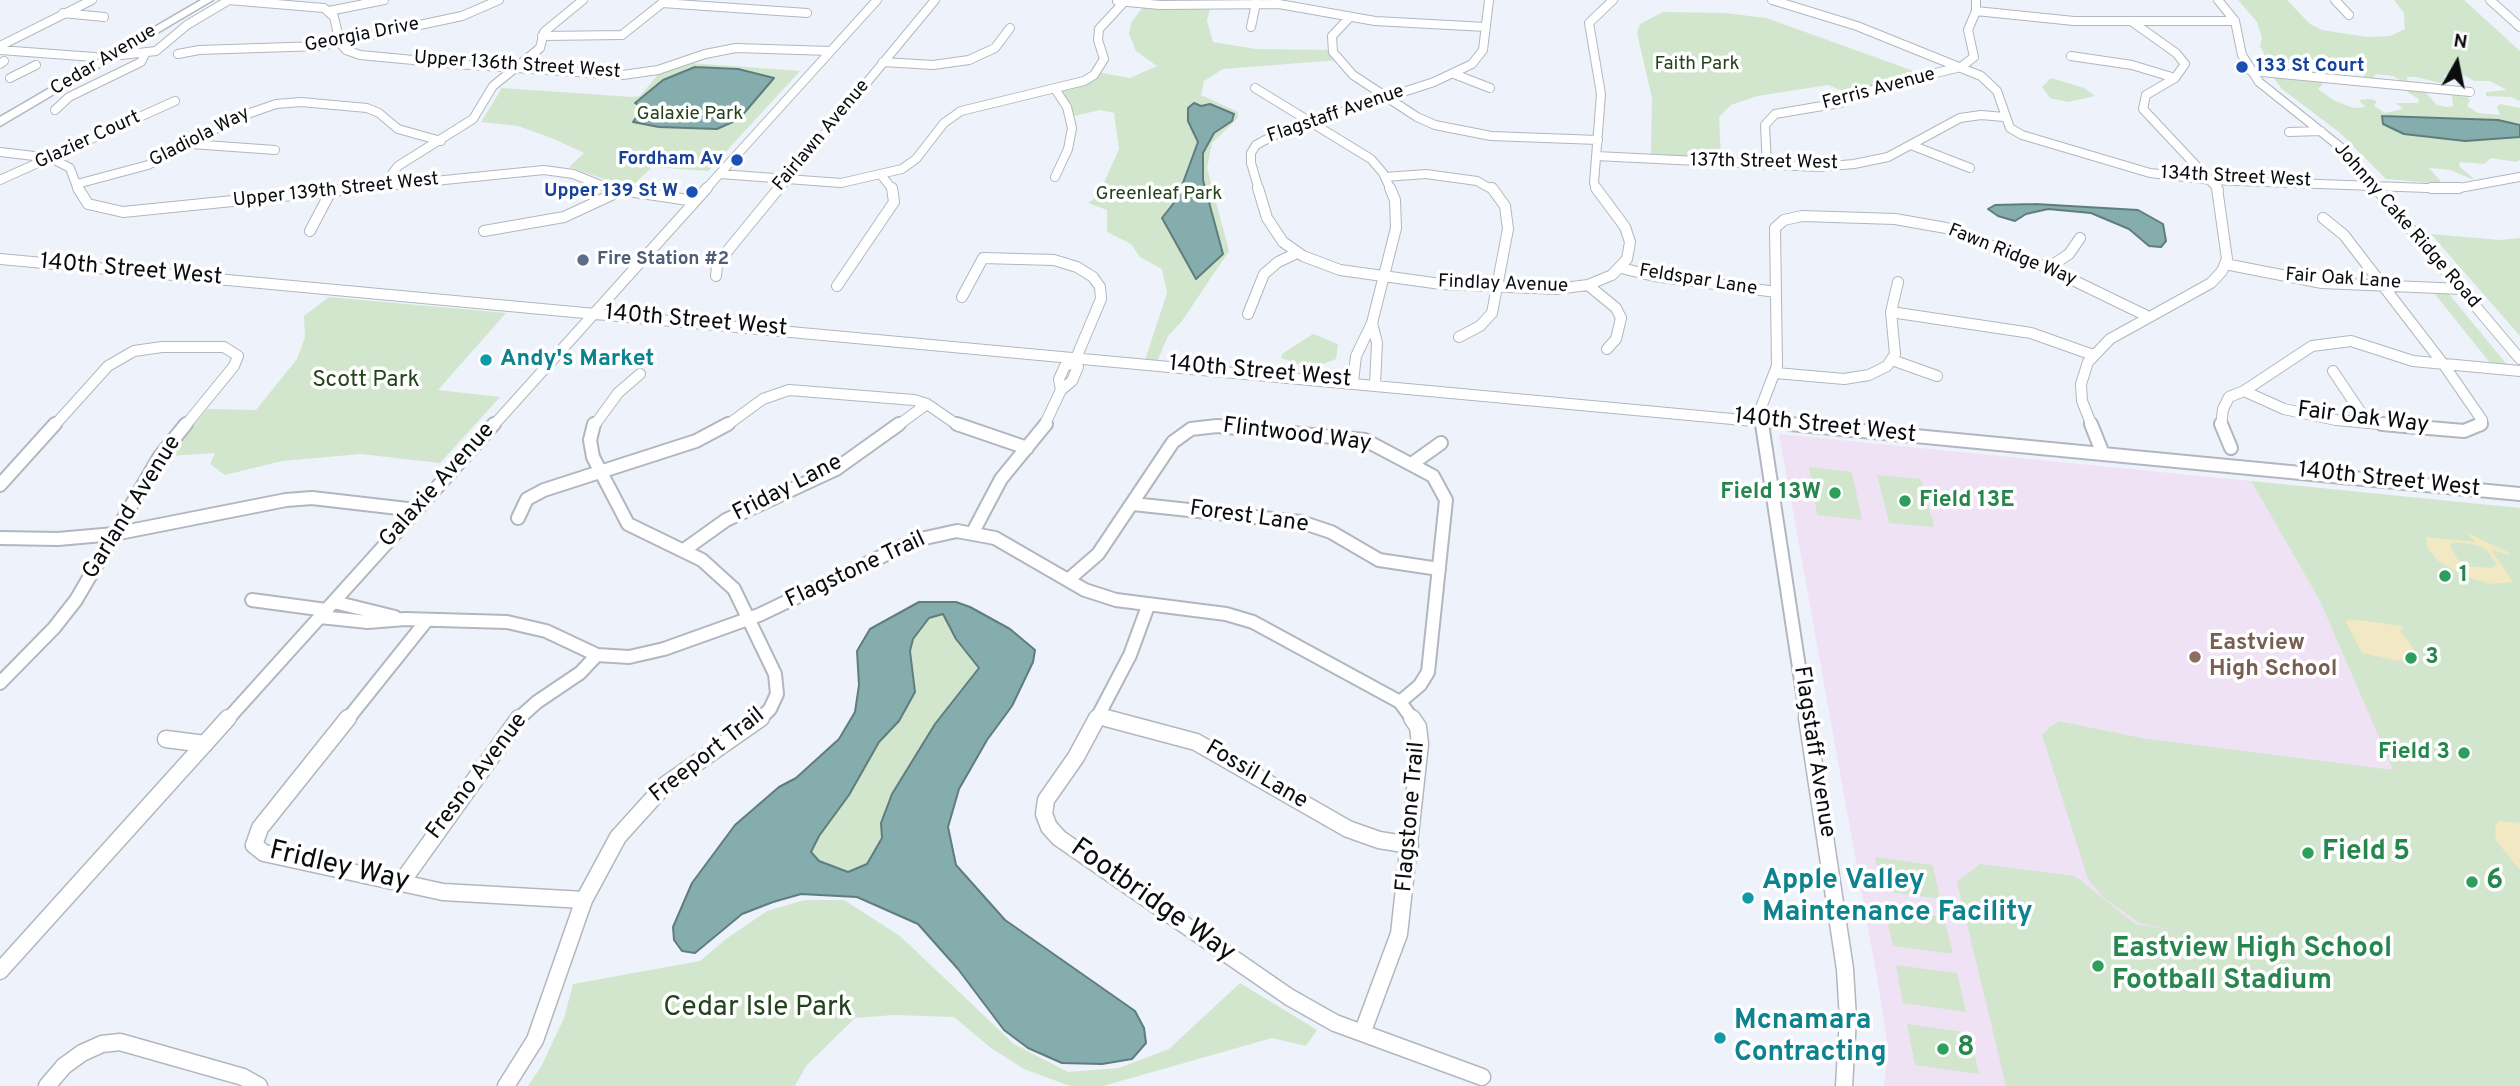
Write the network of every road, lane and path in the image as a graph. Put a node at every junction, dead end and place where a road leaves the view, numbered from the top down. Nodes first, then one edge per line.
1 (92, 0) edge
2 (193, 0) edge
3 (208, 0) edge
4 (228, 0) edge
5 (384, 0) edge
6 (499, 0) edge
7 (583, 0) edge
8 (877, 0) edge
9 (935, 0) edge
10 (1113, 0) edge
11 (1489, 0) edge
12 (1614, 0) edge
13 (1772, 0) edge
14 (1976, 0) edge
15 (2218, 0) edge
16 (2335, 0) edge
17 (2490, 0) edge
18 (276, 2) edge
19 (664, 2) edge
20 (1124, 2) edge
21 (1795, 2) edge
22 (1256, 4) junction
23 (329, 11) junction
24 (1976, 11) junction
25 (63, 13) junction
26 (807, 13) dead end
27 (2349, 15) dead end
28 (104, 16) dead end
29 (1350, 17) junction
30 (2131, 21) junction
31 (2235, 21) junction
32 (1251, 27) dead end
33 (1486, 27) junction
34 (2520, 27) edge
35 (1010, 28) dead end
36 (542, 36) junction
37 (340, 43) junction
38 (0, 48) edge
39 (830, 51) junction
40 (178, 54) dead end
41 (142, 55) junction
42 (112, 56) junction
43 (2071, 56) dead end
44 (94, 57) junction
45 (883, 62) junction
46 (36, 65) dead end
47 (1961, 67) junction
48 (515, 68) junction
49 (2251, 71) junction
50 (1454, 74) junction
51 (0, 77) edge
52 (2175, 78) junction
53 (15, 79) joint
54 (2358, 83) junction
55 (1490, 88) dead end
56 (1055, 89) junction
57 (1255, 89) dead end
58 (2470, 92) dead end
59 (2362, 93) dead end
60 (1386, 97) junction
61 (175, 101) dead end
62 (55, 110) dead end
63 (0, 113) edge
64 (2004, 117) junction
65 (1312, 121) junction
66 (0, 122) edge
67 (2321, 131) junction
68 (2289, 132) dead end
69 (1598, 140) junction
70 (441, 141) junction
71 (191, 144) junction
72 (1911, 145) junction
73 (275, 150) dead end
74 (0, 152) edge
75 (1596, 156) junction
76 (51, 158) junction
77 (1767, 165) junction
78 (1970, 168) dead end
79 (720, 174) junction
80 (882, 176) junction
81 (1055, 177) dead end
82 (1385, 177) junction
83 (2520, 177) edge
84 (786, 179) junction
85 (0, 180) edge
86 (2212, 180) junction
87 (77, 184) junction
88 (2375, 184) junction
89 (383, 186) junction
90 (331, 191) junction
91 (618, 192) junction
92 (695, 201) junction
93 (2323, 218) dead end
94 (310, 231) dead end
95 (484, 231) dead end
96 (2080, 238) dead end
97 (1297, 253) junction
98 (0, 259) edge
99 (2225, 264) junction
100 (1621, 268) junction
101 (2048, 268) junction
102 (716, 276) dead end
103 (1382, 278) junction
104 (1898, 282) dead end
105 (2382, 284) junction
106 (1588, 285) junction
107 (837, 286) dead end
108 (1498, 287) junction
109 (2462, 289) junction
110 (1776, 292) junction
111 (962, 297) dead end
112 (1891, 312) junction
113 (594, 313) junction
114 (1248, 314) dead end
115 (2149, 317) junction
116 (1372, 323) junction
117 (1459, 337) dead end
118 (1607, 349) dead end
119 (2093, 355) junction
120 (2520, 359) edge
121 (1075, 360) junction
122 (1892, 360) junction
123 (2444, 365) junction
124 (2333, 371) dead end
125 (2520, 371) edge
126 (1776, 373) junction
127 (640, 374) dead end
128 (1937, 376) dead end
129 (1353, 382) junction
130 (1375, 384) junction
131 (2244, 391) junction
132 (927, 404) junction
133 (1762, 420) junction
134 (2482, 420) joint
135 (2368, 423) junction
136 (1441, 443) dead end
137 (2231, 447) dead end
138 (1027, 448) junction
139 (2103, 454) junction
140 (1413, 463) junction
141 (600, 471) junction
142 (0, 485) edge
143 (2520, 494) edge
144 (1133, 504) junction
145 (416, 510) junction
146 (518, 518) dead end
147 (973, 532) junction
148 (114, 534) junction
149 (0, 538) edge
150 (684, 550) junction
151 (1439, 569) junction
152 (1068, 580) junction
153 (252, 600) dead end
154 (1147, 606) junction
155 (327, 609) junction
156 (750, 618) junction
157 (405, 620) junction
158 (427, 620) junction
159 (597, 654) junction
160 (0, 683) edge
161 (1400, 702) junction
162 (1098, 716) junction
163 (166, 739) dead end
164 (205, 744) junction
165 (1410, 845) junction
166 (401, 883) junction
167 (584, 900) junction
168 (0, 971) edge
169 (1363, 1031) junction
170 (1482, 1077) dead end
171 (47, 1086) edge
172 (259, 1086) edge
173 (506, 1086) edge
174 (1844, 1086) edge

1 - 25 street
2 - 44 highway, Cedar Avenue
3 - 42 highway, Cedar Avenue
4 - 18 street
4 - 41 street
5 - 23 street
6 - 37 street, Georgia Drive
7 - 36 street
8 - 39 street, Galaxie Avenue
9 - 45 street, Fairlawn Avenue
10 - 20 street
11 - 33 street, Flagstaff Avenue
12 - 69 street
13 - 21 street
14 - 24 street, Ferris Avenue
15 - 31 street, Johnny Cake Ridge Road
16 - 27 street
17 - 34 street
18 - 23 street
19 - 26 street
19 - 36 street
20 - 22 street
20 - 56 street
21 - 47 street
22 - 29 street
22 - 32 street
23 - 37 street
24 - 30 street
24 - 47 street, Ferris Avenue
25 - 28 street
25 - 38 street
29 - 33 street
29 - 60 street
30 - 31 street
30 - 52 street
31 - 49 street, Johnny Cake Ridge Road
33 - 50 street, Flagstaff Avenue
35 - 45 street
36 - 48 street
37 - 40 street, Georgia Drive
37 - 48 street, Upper 136th Street West
38 - 44 street
39 - 48 street, Upper 136th Street West
39 - 79 street, Galaxie Avenue
41 - 42 street
41 - 62 street
42 - 66 highway, Cedar Avenue
43 - 52 street
44 - 63 highway, Cedar Avenue
45 - 84 street, Fairlawn Avenue
46 - 53 street
47 - 64 street
47 - 77 street, Ferris Avenue
48 - 70 street
49 - 54 street
49 - 67 street, Johnny Cake Ridge Road
50 - 55 street
50 - 60 street, Flagstaff Avenue
51 - 53 street
52 - 86 street
54 - 58 street
54 - 59 street
56 - 80 street
56 - 81 street
57 - 65 street
60 - 65 street, Flagstaff Avenue
60 - 69 street
61 - 76 street, Glazier Court
64 - 72 street, 137th Street West
64 - 86 street, 134th Street West
65 - 82 street
65 - 97 street, Flagstaff Avenue
67 - 68 street
67 - 88 street, Johnny Cake Ridge Road
69 - 75 street
70 - 71 street, Gladiola Way
70 - 89 street
71 - 73 street
71 - 87 street, Gladiola Way
72 - 77 street, 137th Street West
72 - 78 street
74 - 76 street
75 - 77 street, 137th Street West
75 - 100 street
76 - 85 street, Glazier Court
76 - 87 street, Upper 139th Street West
79 - 84 street
79 - 92 street, Galaxie Avenue
80 - 84 street
80 - 107 street
82 - 103 street
82 - 108 street
83 - 88 street, 134th Street West
84 - 102 street, Fairlawn Avenue
86 - 88 street, 134th Street West
86 - 99 street
87 - 90 street, Upper 139th Street West
88 - 109 street, Johnny Cake Ridge Road
89 - 90 street, Upper 139th Street West
89 - 91 street, Upper 139th Street West
90 - 94 street
91 - 92 street, Upper 139th Street West
91 - 95 street
92 - 113 street, Galaxie Avenue
93 - 105 street
96 - 101 street
97 - 103 street, Flagstaff Avenue
97 - 114 street
98 - 113 street, 140th Street West
99 - 105 street, Fair Oak Lane
99 - 115 street
100 - 106 street, Findlay Avenue
100 - 110 street, Feldspar Lane
101 - 110 street, Fawn Ridge Way
101 - 115 street, Fawn Ridge Way
103 - 108 street, Findlay Avenue
103 - 116 street
104 - 112 street
105 - 109 street, Fair Oak Lane
105 - 123 street
106 - 108 street, Findlay Avenue
106 - 118 street
108 - 117 street
109 - 120 street, Johnny Cake Ridge Road
110 - 126 street, Fawn Ridge Way
111 - 121 street
112 - 119 street
112 - 122 street
113 - 121 street, 140th Street West
113 - 145 street, Galaxie Avenue
115 - 119 street
116 - 129 street
116 - 130 street
119 - 139 street
121 - 129 street, 140th Street West
121 - 138 street
122 - 126 street
122 - 128 street
123 - 125 street
123 - 131 street
123 - 134 street
124 - 135 street
126 - 133 street, Fawn Ridge Way
127 - 141 street
129 - 130 street, 140th Street West
130 - 133 street, 140th Street West
131 - 135 street, Fair Oak Way
131 - 137 street
132 - 138 street
132 - 141 street
132 - 150 street, Friday Lane
133 - 139 street, 140th Street West
133 - 174 street, Flagstaff Avenue
134 - 135 street, Fair Oak Way
136 - 140 street
138 - 147 street
139 - 143 street, 140th Street West
140 - 144 street, Flintwood Way
140 - 151 street, Flintwood Way
141 - 146 street
141 - 150 street, Freeport Trail
142 - 148 street, Garland Avenue
144 - 151 street, Forest Lane
144 - 152 street, Flintwood Way
145 - 148 street
145 - 155 street, Galaxie Avenue
147 - 152 street, Flagstone Trail
147 - 156 street, Flagstone Trail
148 - 149 street
148 - 160 street, Garland Avenue
150 - 156 street, Freeport Trail
151 - 161 street, Flintwood Way
152 - 154 street, Flagstone Trail
153 - 155 street
154 - 161 street, Flagstone Trail
154 - 162 street, Footbridge Way
155 - 157 street
155 - 157 street
155 - 164 street, Galaxie Avenue
156 - 159 street, Flagstone Trail
156 - 167 street, Freeport Trail
157 - 158 street, Flagstone Trail
158 - 159 street, Flagstone Trail
158 - 166 street, Fridley Way
159 - 166 street, Fresno Avenue
161 - 165 street, Flagstone Trail
162 - 165 street, Fossil Lane
162 - 169 street, Footbridge Way
163 - 164 street
164 - 168 street, Galaxie Avenue
165 - 169 street, Flagstone Trail
166 - 167 street, Fridley Way
167 - 173 street, Freeport Trail
169 - 170 street, Footbridge Way
171 - 172 street

